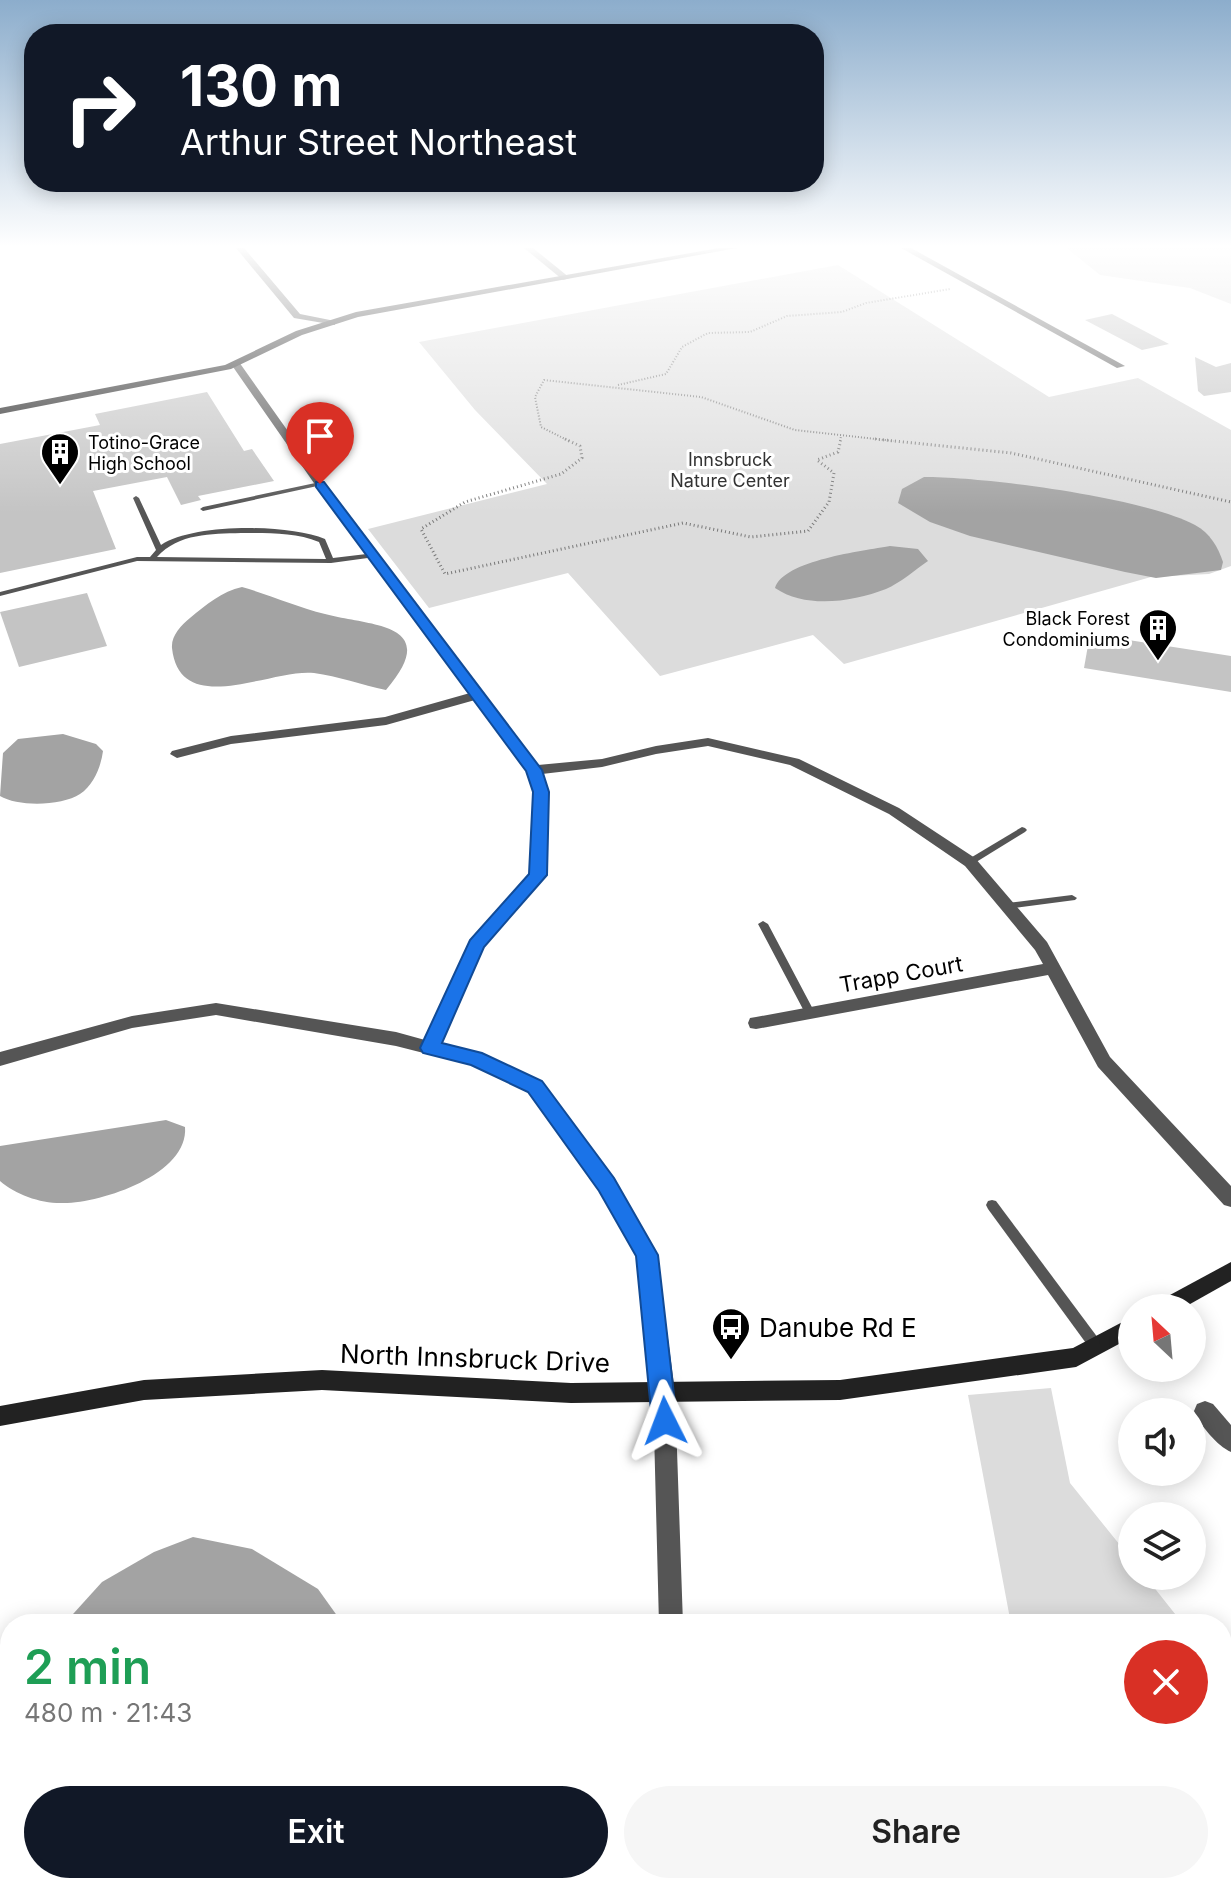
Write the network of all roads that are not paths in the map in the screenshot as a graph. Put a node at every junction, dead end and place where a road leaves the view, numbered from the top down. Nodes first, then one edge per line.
1 (292, 336) edge
2 (1067, 336) edge
3 (236, 364) junction
4 (1120, 366) dead end
5 (0, 411) edge
6 (320, 484) junction
7 (136, 498) dead end
8 (203, 509) dead end
9 (159, 549) junction
10 (375, 555) junction
11 (152, 559) junction
12 (331, 561) junction
13 (0, 594) edge
14 (479, 695) junction
15 (177, 754) dead end
16 (534, 770) junction
17 (1022, 830) dead end
18 (970, 862) junction
19 (1072, 898) dead end
20 (1007, 906) junction
21 (763, 924) dead end
22 (1053, 968) junction
23 (810, 1013) junction
24 (756, 1023) dead end
25 (430, 1048) junction
26 (0, 1059) edge
27 (1231, 1199) edge
28 (992, 1205) dead end
29 (1231, 1271) edge
30 (1189, 1294) edge
31 (1118, 1334) edge
32 (1096, 1346) junction
33 (664, 1392) junction
34 (1206, 1412) edge
35 (0, 1416) edge
36 (1231, 1441) edge
37 (671, 1614) edge

1 - 3 street
2 - 4 street
3 - 5 street
3 - 6 street
6 - 8 lane
6 - 10 street
7 - 9 lane
9 - 11 lane
9 - 12 lane
10 - 12 lane
10 - 14 street
11 - 12 lane
11 - 13 lane
14 - 15 street
14 - 16 street
16 - 18 street
16 - 25 street
17 - 18 lane
18 - 20 street
19 - 20 lane
20 - 22 street
21 - 23 lane
22 - 23 street, Trapp Court
22 - 27 street
23 - 24 street, Trapp Court
25 - 26 street
25 - 33 street
28 - 32 lane
29 - 30 street
31 - 32 street, North Innsbruck Drive
32 - 33 street, North Innsbruck Drive
33 - 35 street, North Innsbruck Drive
33 - 37 street
34 - 36 street

